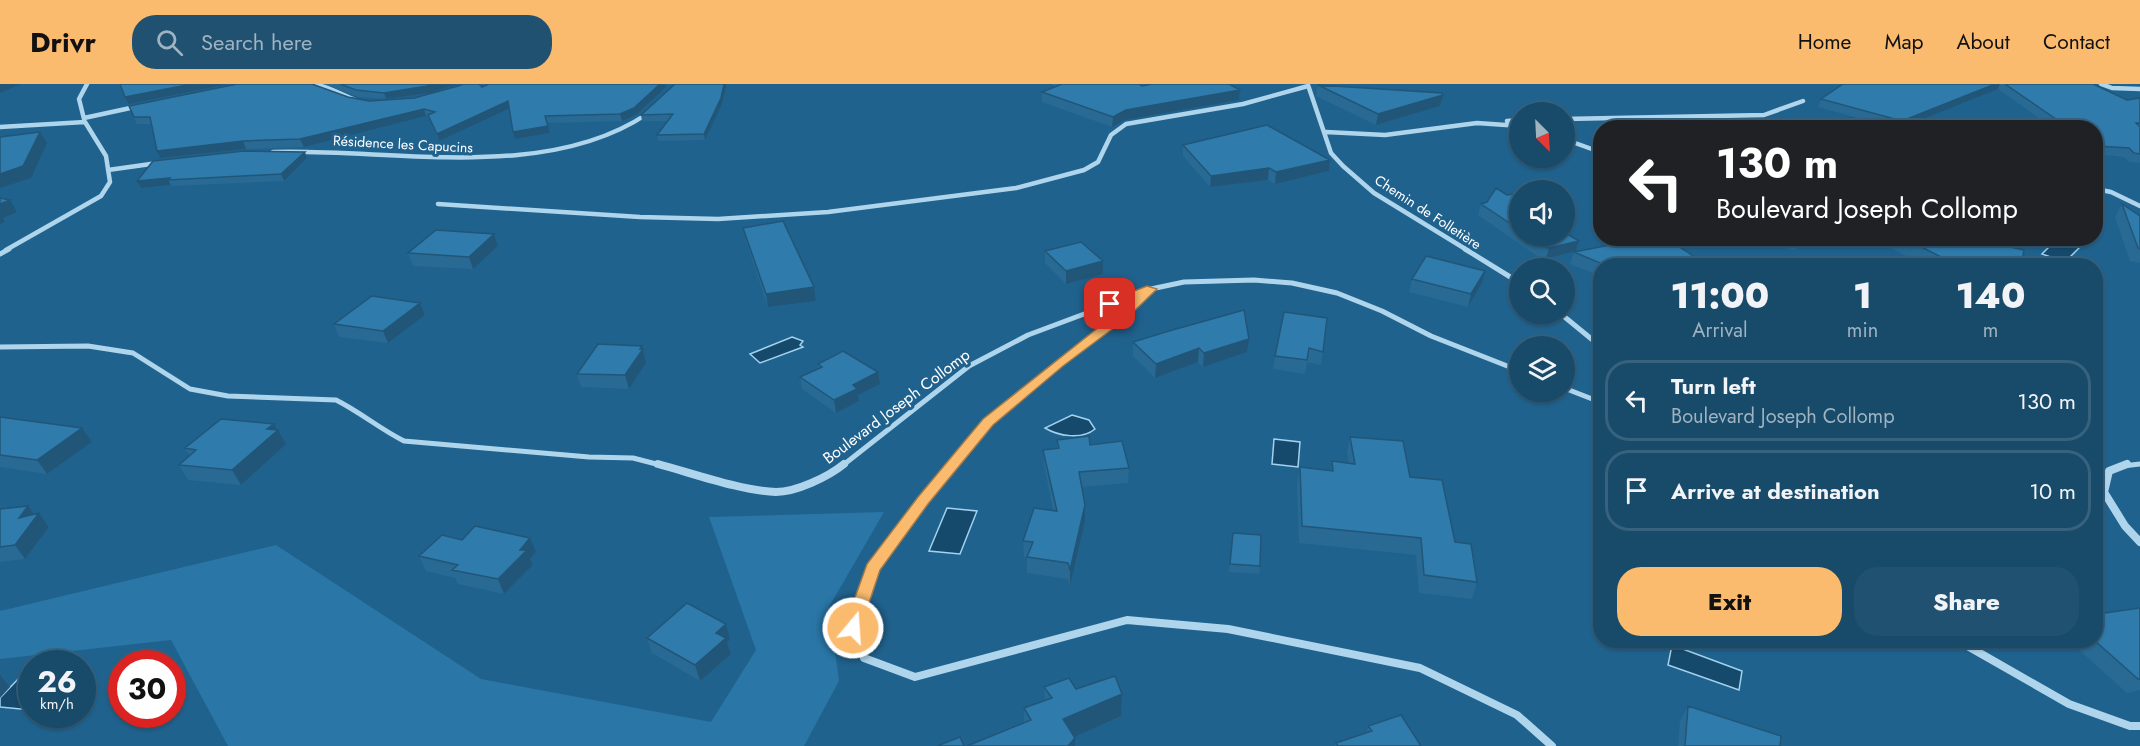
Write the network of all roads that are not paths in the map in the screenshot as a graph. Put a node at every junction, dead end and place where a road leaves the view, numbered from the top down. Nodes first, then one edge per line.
1 (87, 84) edge
2 (309, 84) edge
3 (2102, 84) edge
4 (1308, 85) edge
5 (2140, 89) edge
6 (1803, 101) dead end
7 (360, 102) edge
8 (138, 106) edge
9 (652, 111) edge
10 (1575, 119) edge
11 (84, 120) junction
12 (1500, 121) junction
13 (1509, 121) edge
14 (1509, 123) edge
15 (0, 126) edge
16 (1326, 132) junction
17 (1575, 143) edge
18 (1593, 149) edge
19 (270, 152) edge
20 (169, 161) edge
21 (108, 170) junction
22 (2103, 190) edge
23 (438, 204) dead end
24 (2140, 206) edge
25 (0, 254) edge
26 (1509, 276) edge
27 (1151, 289) junction
28 (1573, 324) edge
29 (1593, 340) edge
30 (0, 347) edge
31 (1509, 367) edge
32 (1575, 392) edge
33 (1593, 399) edge
34 (2140, 464) edge
35 (2140, 542) edge
36 (1971, 648) edge
37 (2140, 726) edge
38 (1552, 746) edge

1 - 11 street
2 - 7 street
3 - 5 street
4 - 16 street, Chemin de Folletière
4 - 23 street
6 - 10 street
8 - 11 street
9 - 19 street, Résidence les Capucins
11 - 15 street
11 - 21 street
12 - 13 street
12 - 14 street
12 - 16 street
16 - 26 street, Chemin de Folletière
17 - 18 street
20 - 21 street
21 - 25 street
22 - 24 street
27 - 30 street, Boulevard Joseph Collomp
27 - 31 street, Boulevard Joseph Collomp
27 - 38 street
28 - 29 street
32 - 33 street
34 - 35 street
36 - 37 street

